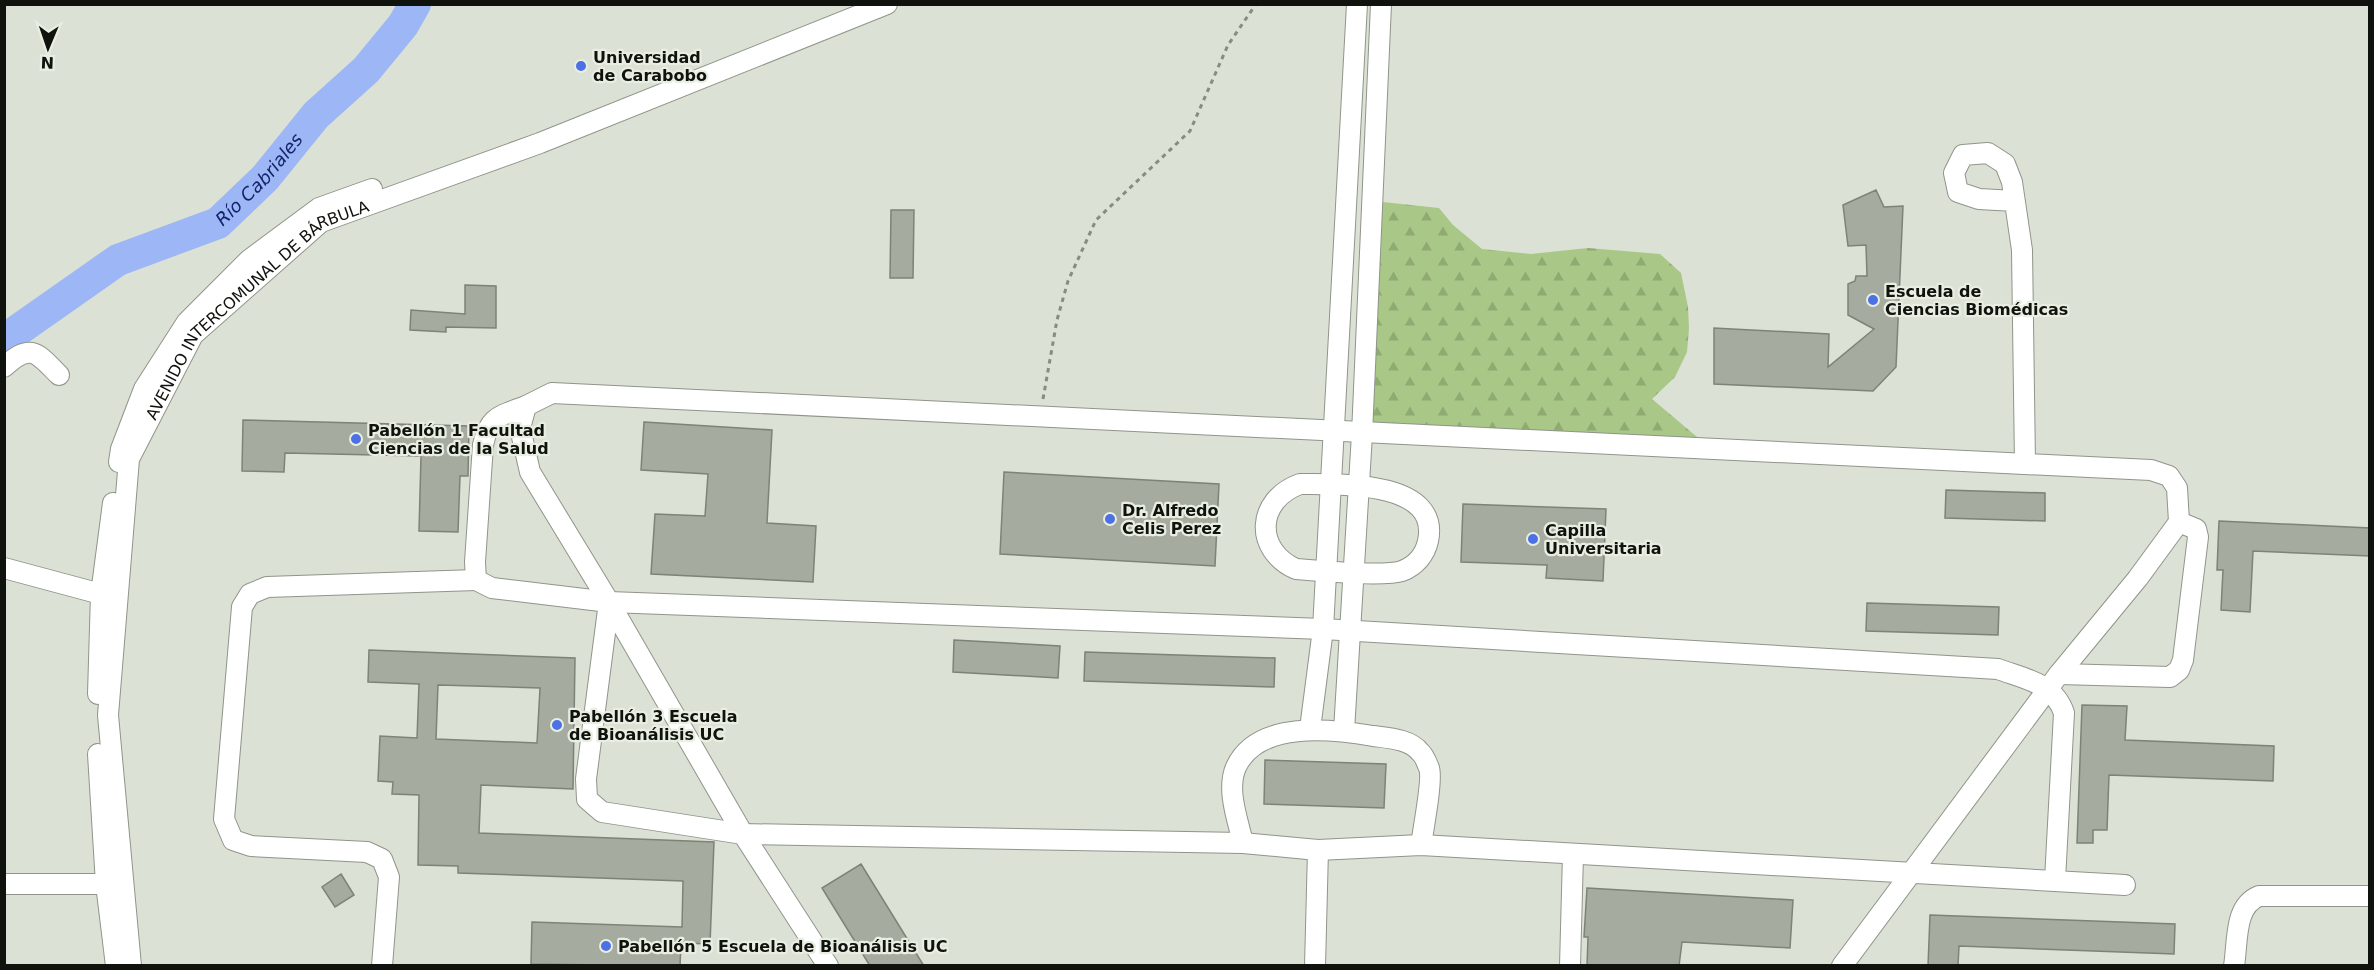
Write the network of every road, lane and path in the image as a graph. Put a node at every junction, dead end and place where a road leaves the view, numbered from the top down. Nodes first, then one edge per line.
1 (850, 4) edge
2 (886, 4) edge
3 (1256, 4) edge
4 (1357, 4) edge
5 (1381, 4) edge
6 (2015, 201) dead end
7 (4, 367) edge
8 (59, 375) dead end
9 (526, 406) junction
10 (1040, 417) junction
11 (1334, 432) junction
12 (1362, 434) junction
13 (2025, 464) junction
14 (1331, 484) junction
15 (1359, 486) junction
16 (2179, 522) junction
17 (4, 568) edge
18 (1326, 571) junction
19 (1354, 571) junction
20 (477, 580) junction
21 (110, 597) junction
22 (609, 602) junction
23 (1323, 629) junction
24 (1350, 632) junction
25 (2054, 681) junction
26 (1310, 729) junction
27 (1344, 731) junction
28 (743, 834) junction
29 (1243, 843) junction
30 (1421, 845) junction
31 (1318, 850) junction
32 (1573, 854) junction
33 (1911, 872) junction
34 (2055, 880) junction
35 (4, 884) edge
36 (106, 884) junction
37 (2125, 885) dead end
38 (2370, 896) edge
39 (116, 966) edge
40 (131, 966) edge
41 (382, 966) edge
42 (828, 966) edge
43 (1315, 966) edge
44 (1570, 966) edge
45 (1842, 966) edge
46 (2235, 966) edge

1 - 21 street, AVENIDO INTERCOMUNAL DE BÁRBULA
2 - 21 street, AVENIDO INTERCOMUNAL DE BÁRBULA
3 - 10 path
4 - 11 street
5 - 12 street
6 - 13 street
7 - 8 street
9 - 10 street
9 - 20 street
9 - 22 street
10 - 11 street
11 - 12 street
11 - 14 street
12 - 13 street
12 - 15 street
13 - 16 street
14 - 15 street
14 - 18 street
14 - 18 street
15 - 19 street
15 - 19 street
16 - 25 street
16 - 25 street
17 - 21 street
18 - 19 street
18 - 23 street
19 - 24 street
20 - 22 street
20 - 41 street
21 - 36 street, AVENIDO INTERCOMUNAL DE BÁRBULA
21 - 40 street, AVENIDO INTERCOMUNAL DE BÁRBULA
22 - 23 street
22 - 28 street
22 - 28 street
23 - 24 street
23 - 26 street
24 - 25 street
24 - 27 street
25 - 33 street
25 - 34 street
26 - 27 street
26 - 29 street
27 - 30 street
28 - 29 street
28 - 42 street
29 - 31 street
30 - 31 street
30 - 32 street
31 - 43 street
32 - 33 street
32 - 44 street
33 - 34 street
33 - 45 street
34 - 37 street
35 - 36 street
36 - 39 street, AVENIDO INTERCOMUNAL DE BÁRBULA
38 - 46 street

